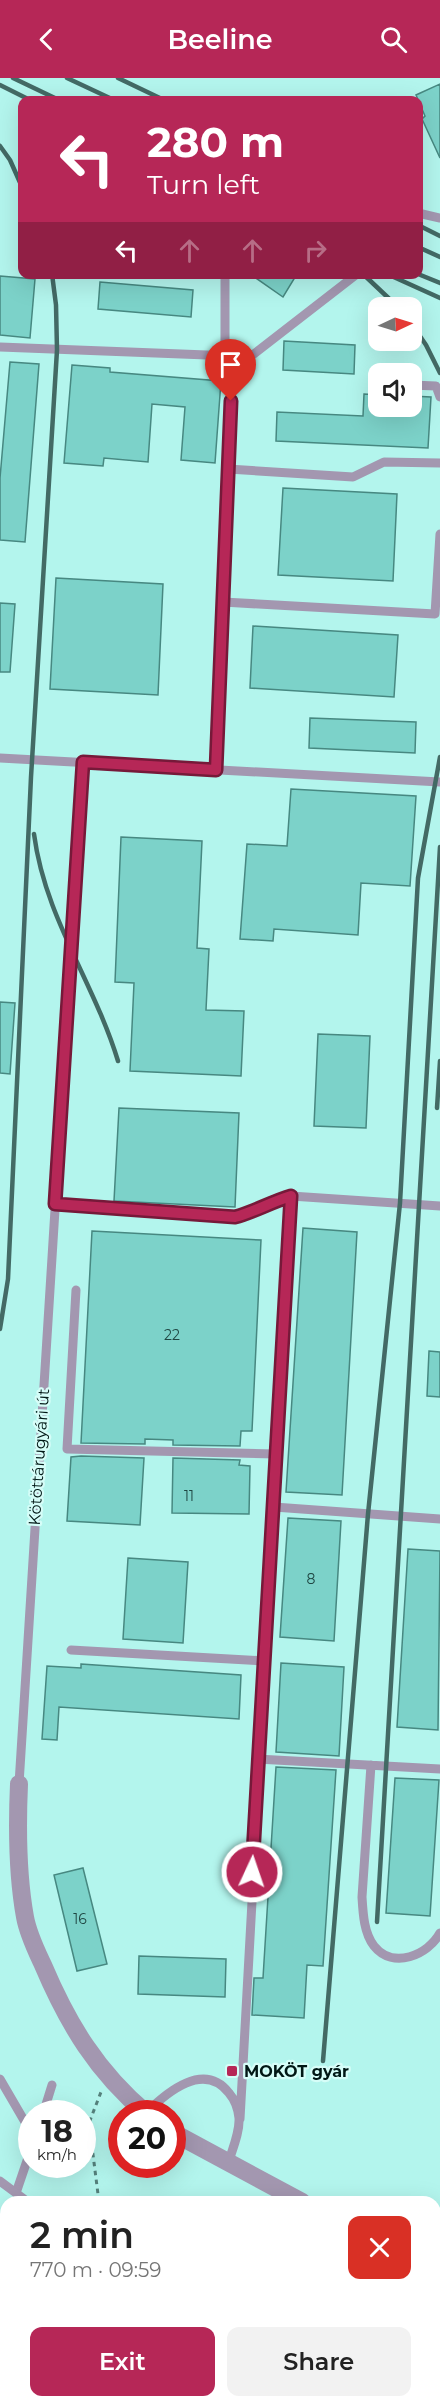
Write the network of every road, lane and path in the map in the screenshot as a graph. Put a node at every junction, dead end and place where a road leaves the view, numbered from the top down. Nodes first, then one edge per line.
1 (423, 214) edge
2 (440, 218) edge
3 (225, 279) edge
4 (351, 279) edge
5 (0, 347) edge
6 (229, 356) junction
7 (422, 385) edge
8 (440, 397) edge
9 (440, 463) edge
10 (228, 469) junction
11 (440, 534) edge
12 (223, 602) junction
13 (0, 759) edge
14 (83, 762) junction
15 (216, 770) junction
16 (440, 782) edge
17 (291, 1196) junction
18 (55, 1204) junction
19 (440, 1206) edge
20 (76, 1290) dead end
21 (276, 1454) junction
22 (273, 1507) junction
23 (440, 1519) edge
24 (71, 1650) dead end
25 (265, 1661) junction
26 (257, 1759) junction
27 (371, 1765) junction
28 (440, 1769) edge
29 (19, 1784) joint
30 (440, 1933) edge
31 (103, 2072) junction
32 (0, 2079) edge
33 (52, 2085) dead end
34 (47, 2100) edge
35 (131, 2100) edge
36 (158, 2100) edge
37 (18, 2110) edge
38 (240, 2120) junction
39 (186, 2140) edge
40 (228, 2164) junction
41 (21, 2178) edge
42 (0, 2181) edge
43 (16, 2193) junction
44 (20, 2196) edge
45 (98, 2196) edge
46 (290, 2196) edge

1 - 2 lane
3 - 6 lane
4 - 6 lane
5 - 6 lane
6 - 10 lane
7 - 8 lane
9 - 10 lane
10 - 12 lane
11 - 12 lane
12 - 15 lane
13 - 14 lane
14 - 15 lane
14 - 18 lane, Kötöttárugyári út
15 - 16 lane
17 - 18 lane
17 - 19 lane
17 - 21 lane
18 - 29 lane, Kötöttárugyári út
20 - 21 lane
21 - 22 lane
22 - 23 lane
22 - 25 lane
24 - 25 lane
25 - 26 lane
26 - 27 lane
26 - 38 lane
27 - 28 lane
27 - 30 lane
29 - 31 street, Kötöttárugyári út
31 - 35 street, Kötöttárugyári út
31 - 45 path
32 - 37 lane
33 - 34 lane
36 - 38 lane
38 - 40 lane
39 - 40 street
40 - 46 street
41 - 43 lane
42 - 43 lane
43 - 44 lane

